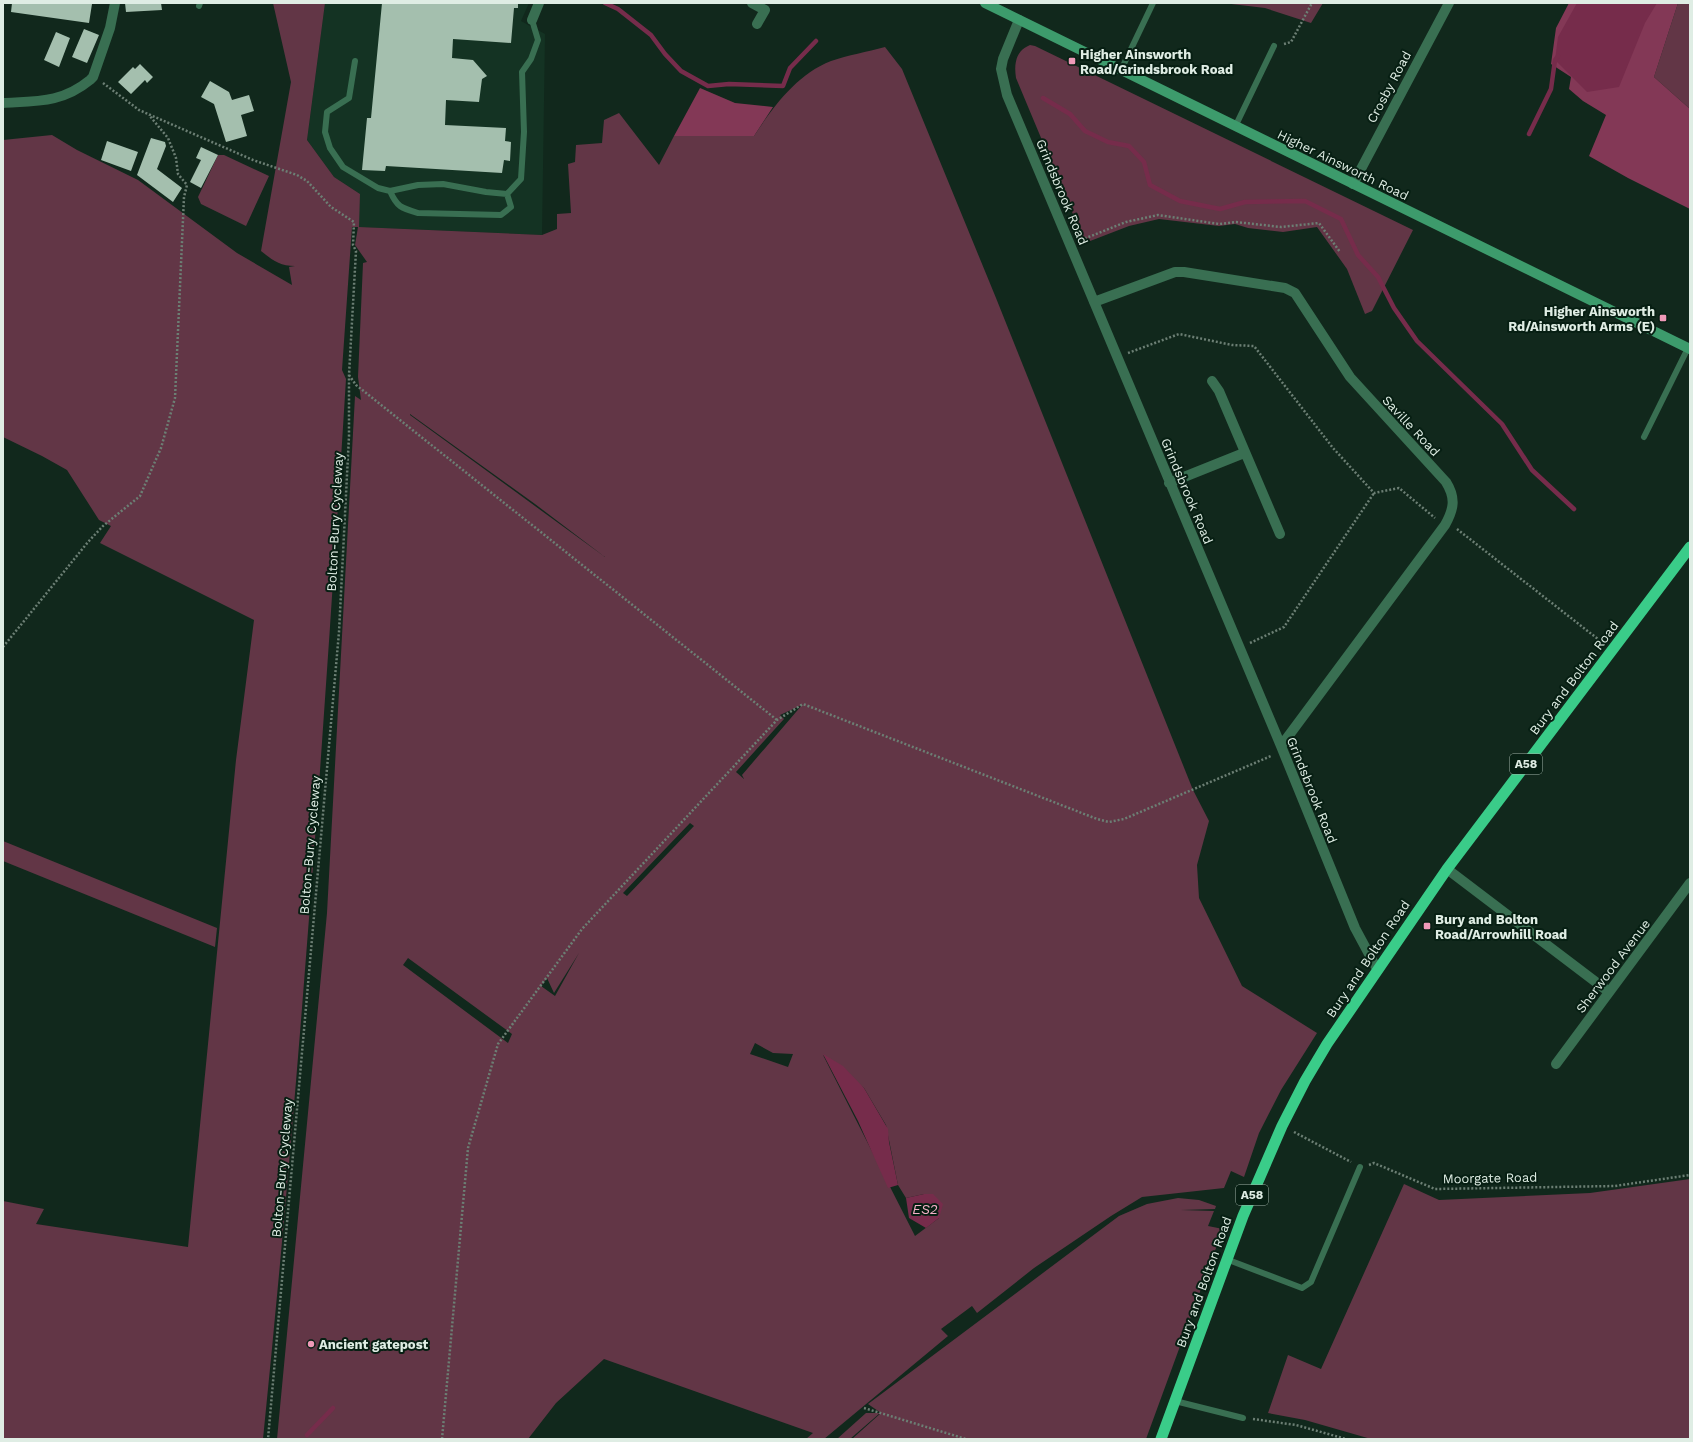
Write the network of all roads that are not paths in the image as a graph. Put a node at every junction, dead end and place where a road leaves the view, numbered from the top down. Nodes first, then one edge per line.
1 (115, 3) edge
2 (540, 3) edge
3 (752, 3) edge
4 (1153, 3) edge
5 (1449, 3) edge
6 (990, 4) edge
7 (532, 20) joint
8 (1019, 20) junction
9 (757, 24) dead end
10 (1274, 46) road end
11 (355, 61) dead end
12 (1120, 70) junction
13 (3, 103) edge
14 (1235, 126) junction
15 (1353, 184) junction
16 (390, 191) junction
17 (507, 194) junction
18 (1094, 302) junction
19 (1689, 349) edge
20 (1212, 381) dead end
21 (1644, 437) dead end
22 (1244, 453) junction
23 (1169, 483) junction
24 (1280, 534) dead end
25 (1690, 547) edge
26 (1282, 749) junction
27 (1447, 869) junction
28 (1690, 883) edge
29 (1378, 969) junction
30 (1609, 992) junction
31 (1556, 1064) dead end
32 (1360, 1167) road end
33 (1226, 1259) junction
34 (1175, 1401) junction
35 (1243, 1418) road end
36 (1161, 1439) edge

1 - 13 street
2 - 7 street
3 - 9 street
4 - 12 lane
5 - 15 street, Crosby Road
6 - 8 main road, Higher Ainsworth Road
7 - 17 lane
8 - 12 main road, Higher Ainsworth Road
8 - 18 street, Grindsbrook Road
10 - 14 lane
11 - 16 lane
12 - 14 main road, Higher Ainsworth Road
14 - 15 main road, Higher Ainsworth Road
15 - 19 main road, Higher Ainsworth Road
16 - 17 lane
16 - 17 lane
18 - 23 street, Grindsbrook Road
18 - 26 street, Saville Road
19 - 21 lane
20 - 22 street
22 - 23 street
22 - 24 street
23 - 26 street, Grindsbrook Road
25 - 27 highway, Bury and Bolton Road / A58
26 - 29 street, Grindsbrook Road
27 - 29 highway, Bury and Bolton Road / A58
27 - 30 street
28 - 30 street, Sherwood Avenue
29 - 33 highway, Bury and Bolton Road / A58
30 - 31 street, Sherwood Avenue
32 - 33 lane
33 - 34 highway, Bury and Bolton Road / A58
34 - 35 lane
34 - 36 highway, Bury and Bolton Road / A58

